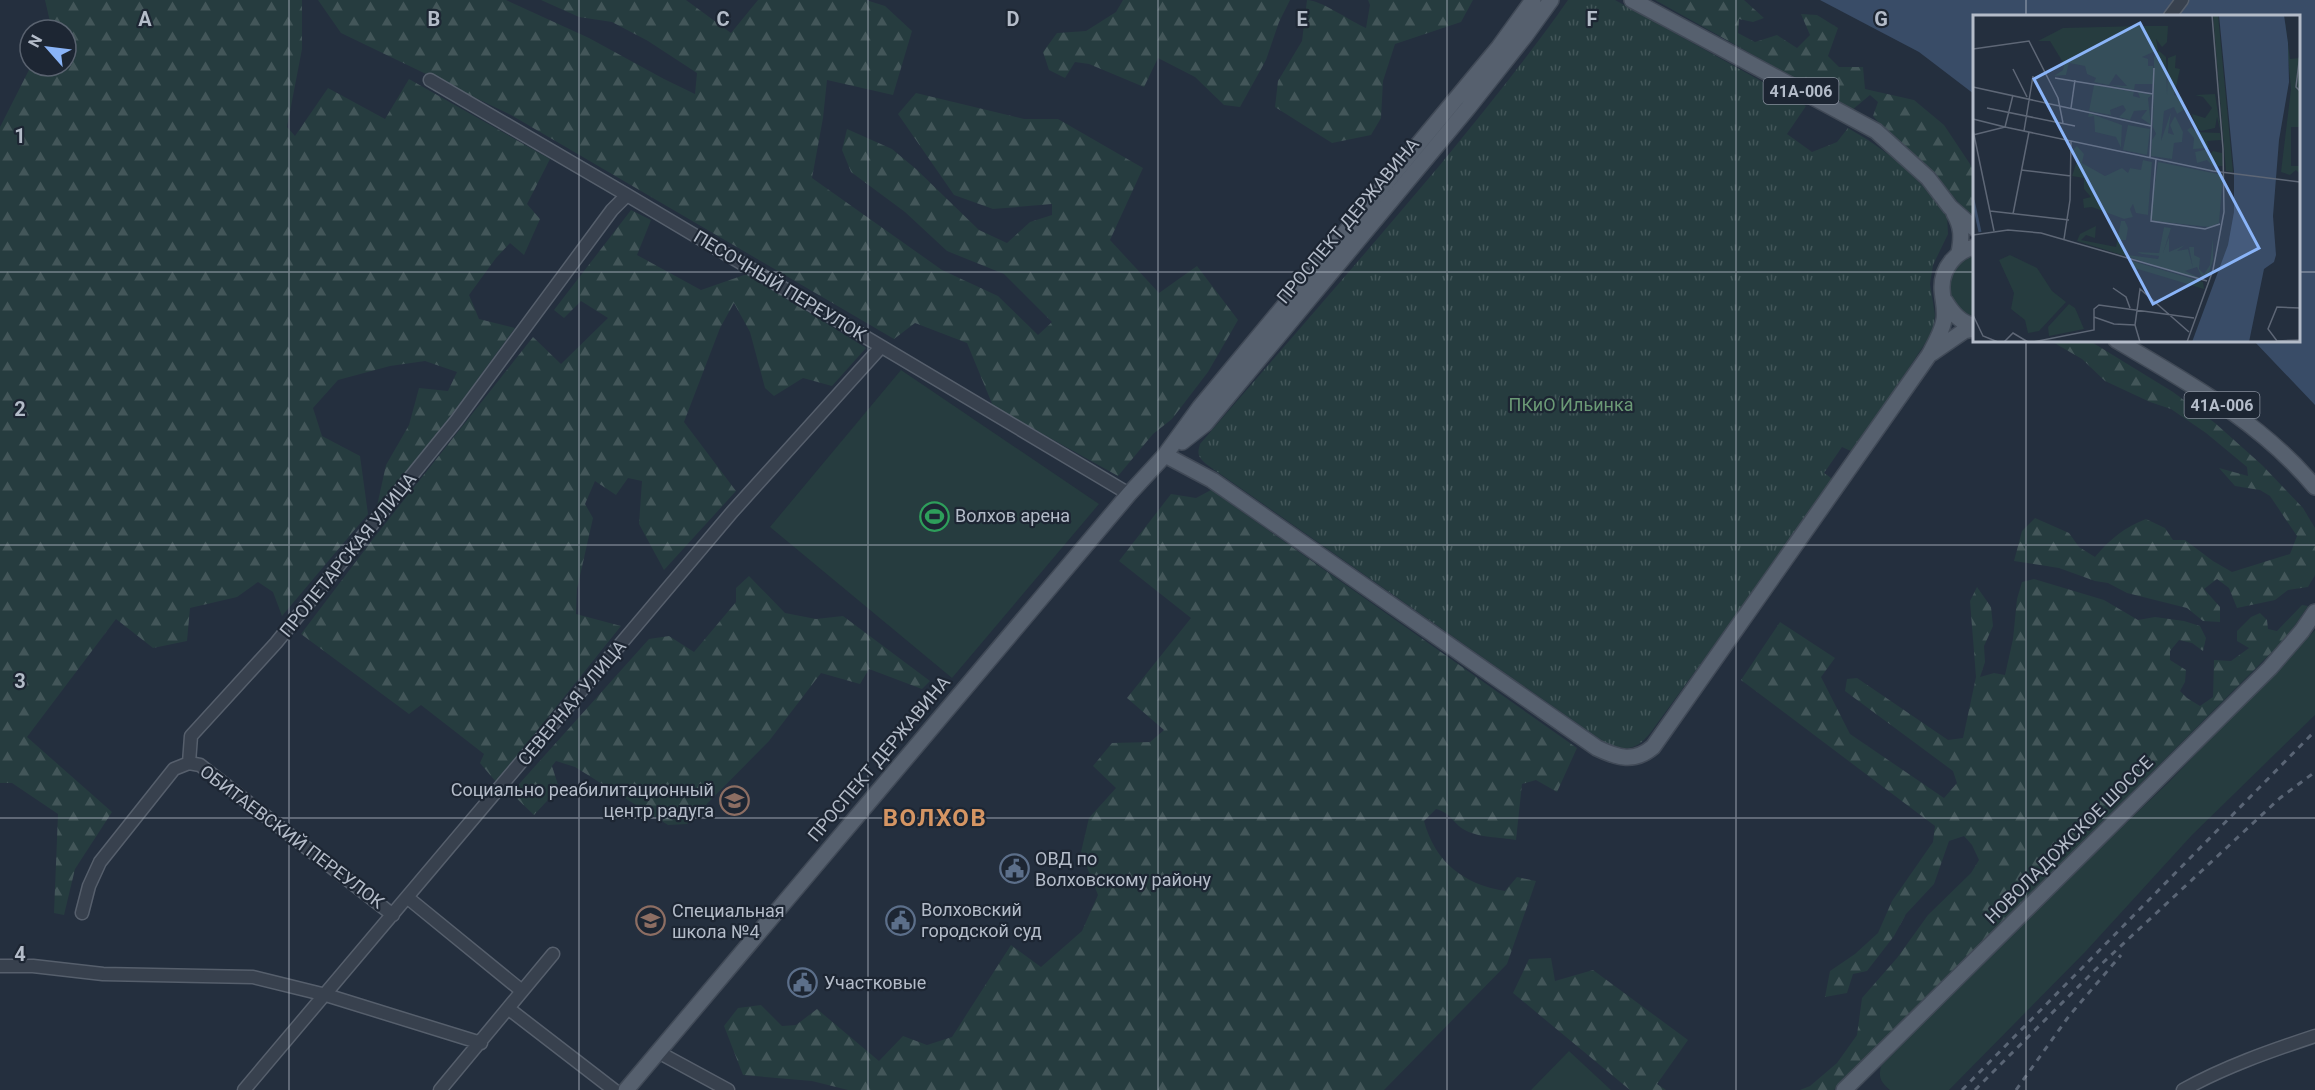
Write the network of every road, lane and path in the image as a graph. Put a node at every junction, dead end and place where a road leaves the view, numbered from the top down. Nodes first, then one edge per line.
1 (1533, 0) edge
2 (1632, 0) edge
3 (2182, 0) edge
4 (1550, 1) edge
5 (2171, 15) edge
6 (430, 80) dead end
7 (627, 195) junction
8 (1950, 207) junction
9 (1973, 227) edge
10 (1973, 247) edge
11 (1959, 253) junction
12 (1945, 302) junction
13 (1973, 328) edge
14 (1973, 328) edge
15 (2119, 342) edge
16 (881, 347) junction
17 (1929, 355) junction
18 (1166, 455) junction
19 (2315, 487) edge
20 (1130, 494) junction
21 (2315, 612) edge
22 (189, 763) junction
23 (408, 898) junction
24 (82, 913) dead end
25 (393, 915) junction
26 (553, 954) dead end
27 (0, 966) edge
28 (522, 991) junction
29 (326, 995) junction
30 (509, 1009) junction
31 (2315, 1036) edge
32 (481, 1043) junction
33 (657, 1052) junction
34 (244, 1090) edge
35 (440, 1090) edge
36 (614, 1090) edge
37 (626, 1090) edge
38 (728, 1090) edge
39 (1844, 1090) edge
40 (2183, 1090) edge

1 - 18 main road, ПРОСПЕКТ ДЕРЖАВИНА
2 - 8 main road, 41А-006
3 - 5 street
4 - 18 main road, ПРОСПЕКТ ДЕРЖАВИНА
6 - 7 street, ПЕСОЧНЫЙ ПЕРЕУЛОК
7 - 16 street, ПЕСОЧНЫЙ ПЕРЕУЛОК
7 - 22 street, ПРОЛЕТАРСКАЯ УЛИЦА
8 - 9 main road, 41А-006
8 - 11 main road
10 - 11 main road
11 - 12 main road
12 - 13 main road
12 - 17 main road
14 - 17 main road
15 - 19 main road, 41А-006
16 - 20 street, ПЕСОЧНЫЙ ПЕРЕУЛОК
16 - 23 street, СЕВЕРНАЯ УЛИЦА
17 - 18 main road
18 - 20 main road, ПРОСПЕКТ ДЕРЖАВИНА
20 - 33 main road, ПРОСПЕКТ ДЕРЖАВИНА
21 - 39 main road, НОВОЛАДОЖСКОЕ ШОССЕ
22 - 24 street
22 - 25 street, ОБИТАЕВСКИЙ ПЕРЕУЛОК
23 - 25 street, СЕВЕРНАЯ УЛИЦА
23 - 28 street
25 - 29 street, СЕВЕРНАЯ УЛИЦА
26 - 28 street
27 - 29 street
28 - 30 street
29 - 32 street
29 - 34 street, СЕВЕРНАЯ УЛИЦА
30 - 32 street
30 - 36 street
31 - 40 street
32 - 35 street
33 - 37 main road, ПРОСПЕКТ ДЕРЖАВИНА
33 - 38 street

